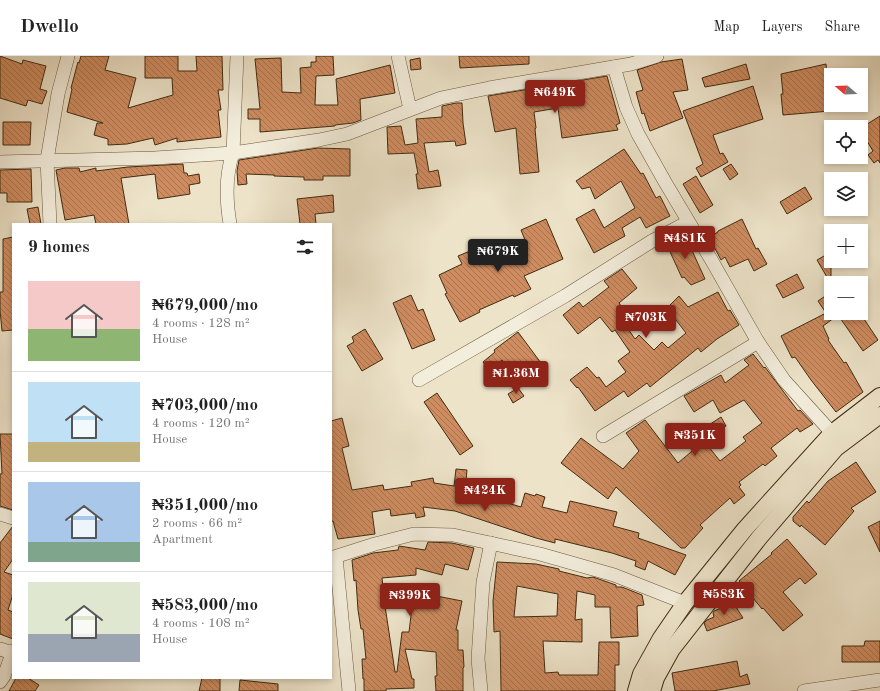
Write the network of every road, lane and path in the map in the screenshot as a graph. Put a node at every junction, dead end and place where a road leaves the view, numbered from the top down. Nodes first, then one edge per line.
1 (68, 56) edge
2 (237, 56) edge
3 (398, 56) edge
4 (656, 56) edge
5 (614, 67) junction
6 (410, 109) junction
7 (233, 153) junction
8 (47, 160) junction
9 (0, 162) edge
10 (688, 222) junction
11 (50, 223) edge
12 (230, 223) edge
13 (758, 342) junction
14 (419, 380) dead end
15 (880, 396) edge
16 (880, 415) edge
17 (832, 433) junction
18 (603, 436) dead end
19 (0, 514) edge
20 (12, 518) edge
21 (491, 543) junction
22 (334, 558) edge
23 (685, 603) junction
24 (8, 651) edge
25 (880, 680) edge
26 (0, 682) edge
27 (349, 691) edge
28 (481, 691) edge
29 (636, 691) edge
30 (652, 691) edge
31 (804, 691) edge

1 - 8 street
2 - 7 street
3 - 6 street
4 - 5 street
5 - 6 street
5 - 10 street
6 - 7 street
7 - 8 street
7 - 12 street
8 - 9 street
8 - 11 street
10 - 13 street
10 - 14 street
13 - 17 street
13 - 18 street
15 - 17 main road
16 - 30 main road
17 - 23 main road
19 - 20 street
21 - 22 street
21 - 23 street
21 - 28 street
22 - 27 street
23 - 29 main road
24 - 26 street
25 - 31 street

